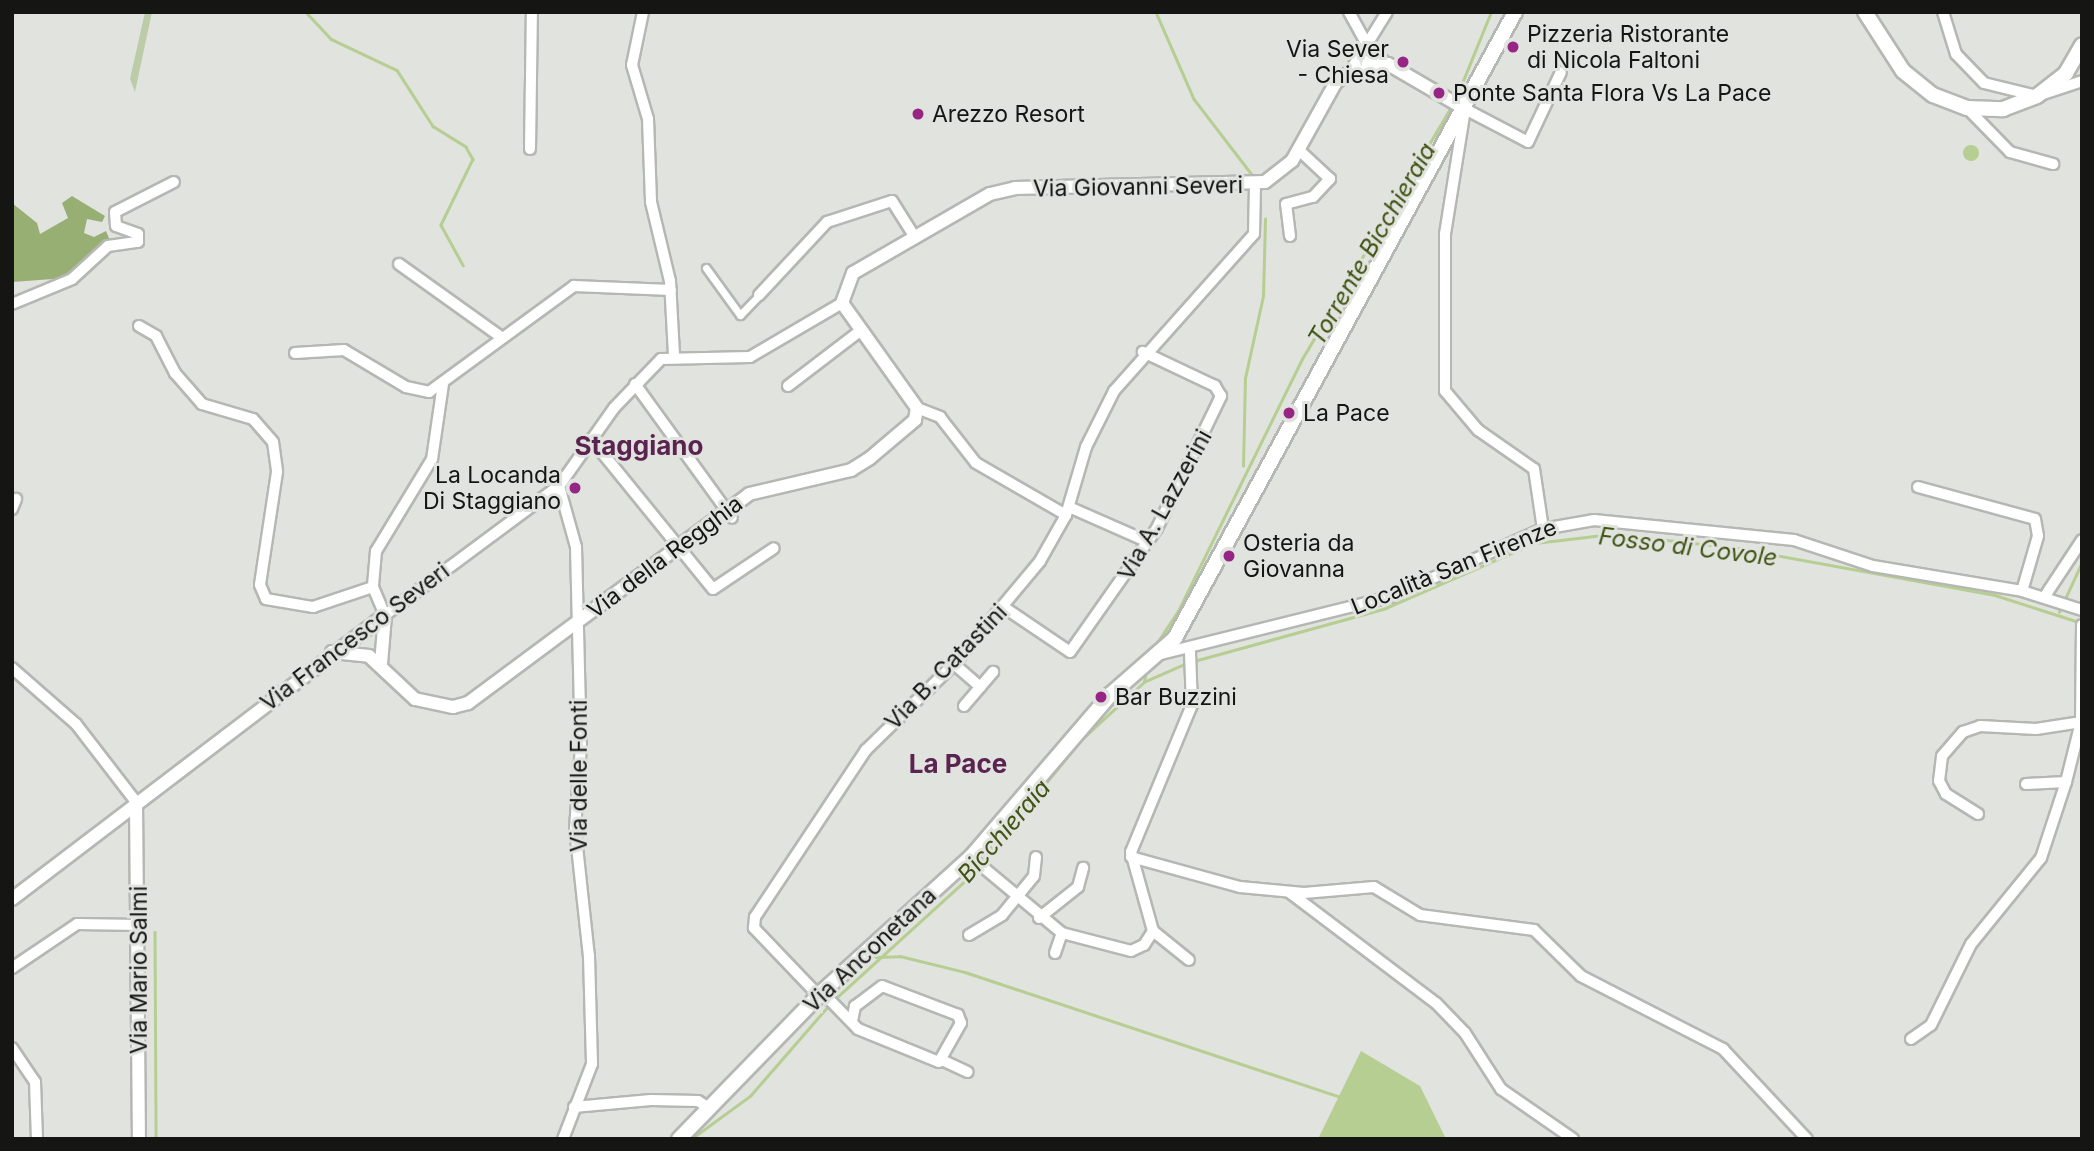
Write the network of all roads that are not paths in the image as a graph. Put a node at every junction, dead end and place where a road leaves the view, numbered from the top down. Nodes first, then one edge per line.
1 (532, 12) edge
2 (643, 12) edge
3 (1349, 12) edge
4 (1387, 12) edge
5 (1515, 12) edge
6 (1865, 12) edge
7 (1943, 12) edge
8 (1367, 45) junction
9 (2082, 45) edge
10 (1388, 64) junction
11 (1354, 65) junction
12 (1561, 72) dead end
13 (2082, 81) edge
14 (2037, 96) junction
15 (1458, 104) junction
16 (1967, 108) junction
17 (530, 149) dead end
18 (1299, 150) junction
19 (2053, 164) dead end
20 (174, 182) dead end
21 (1255, 185) junction
22 (914, 236) junction
23 (1290, 236) dead end
24 (399, 264) dead end
25 (706, 268) dead end
26 (671, 290) junction
27 (759, 295) joint
28 (842, 303) junction
29 (12, 304) edge
30 (139, 326) dead end
31 (860, 331) junction
32 (501, 337) junction
33 (1143, 352) junction
34 (295, 354) dead end
35 (674, 355) junction
36 (443, 384) junction
37 (635, 384) junction
38 (788, 386) dead end
39 (918, 408) junction
40 (590, 439) junction
41 (559, 486) junction
42 (1918, 487) dead end
43 (1068, 511) junction
44 (729, 513) junction
45 (1542, 529) junction
46 (2082, 540) edge
47 (1146, 541) junction
48 (676, 547) junction
49 (774, 548) dead end
50 (373, 587) junction
51 (2022, 591) junction
52 (2045, 596) junction
53 (1005, 608) junction
54 (2082, 610) edge
55 (385, 615) junction
56 (575, 624) junction
57 (2081, 628) edge
58 (360, 632) junction
59 (332, 652) junction
60 (374, 652) junction
61 (1191, 654) junction
62 (1157, 656) junction
63 (954, 664) junction
64 (12, 668) edge
65 (993, 672) dead end
66 (980, 687) junction
67 (964, 706) dead end
68 (2081, 722) edge
69 (2066, 782) junction
70 (2026, 783) dead end
71 (136, 802) junction
72 (1978, 814) dead end
73 (972, 856) junction
74 (1036, 857) dead end
75 (1131, 858) junction
76 (984, 868) joint
77 (1083, 868) dead end
78 (1289, 892) junction
79 (1017, 897) junction
80 (12, 899) edge
81 (1039, 918) junction
82 (139, 925) junction
83 (1153, 931) junction
84 (1062, 933) junction
85 (969, 934) dead end
86 (1055, 953) dead end
87 (1189, 960) dead end
88 (12, 968) edge
89 (822, 995) junction
90 (852, 1022) junction
91 (1911, 1039) dead end
92 (12, 1048) edge
93 (944, 1061) junction
94 (968, 1072) dead end
95 (574, 1107) junction
96 (709, 1108) junction
97 (37, 1139) edge
98 (139, 1139) edge
99 (564, 1139) edge
100 (679, 1139) edge
101 (1573, 1139) edge
102 (1807, 1139) edge

1 - 17 street
2 - 26 street
3 - 8 street
4 - 8 street
5 - 15 main road, Via Anconetana
6 - 16 main road
7 - 14 street
8 - 10 street
8 - 11 street
9 - 14 main road
10 - 11 street
10 - 15 street
11 - 18 street, Via Giovanni Severi
12 - 15 street
13 - 14 street
14 - 16 main road
15 - 45 street
15 - 62 main road, Via Anconetana
16 - 19 street
18 - 21 street, Via Giovanni Severi
18 - 23 street
20 - 29 street
21 - 22 street, Via Giovanni Severi
21 - 33 street, Via B. Catastini
22 - 27 street
22 - 28 street, Via Giovanni Severi
24 - 32 street
25 - 27 street
26 - 32 street
26 - 35 street
28 - 31 street
28 - 35 street
30 - 50 street
31 - 38 street
31 - 39 street
32 - 36 street
33 - 43 street, Via B. Catastini
33 - 47 street, Via A. Lazzerini
34 - 36 street
35 - 37 street, Via Francesco Severi
36 - 50 street
37 - 40 street, Via Francesco Severi
37 - 44 street
39 - 43 street
39 - 44 street, Via della Regghia
40 - 41 street, Via Francesco Severi
40 - 48 street
41 - 55 street, Via Francesco Severi
41 - 56 street, Via delle Fonti
42 - 51 street
43 - 47 street
43 - 53 street, Via B. Catastini
44 - 48 street, Via della Regghia
45 - 51 street, Località San Firenze
45 - 61 street, Località San Firenze
46 - 52 street
47 - 53 street, Via A. Lazzerini
48 - 49 street
48 - 56 street, Via della Regghia
50 - 55 street
51 - 52 street, Località San Firenze
52 - 54 street, Località San Firenze
53 - 63 street, Via B. Catastini
55 - 58 street, Via Francesco Severi
55 - 60 street
56 - 60 street, Via della Regghia
56 - 95 street, Via delle Fonti
57 - 68 street
58 - 59 street, Via Francesco Severi
58 - 60 street, Via della Regghia
59 - 60 street, Via della Regghia
59 - 71 street, Via Francesco Severi
61 - 62 street, Località San Firenze
61 - 75 street
62 - 73 main road, Via Anconetana
63 - 66 street
63 - 89 street, Via B. Catastini
64 - 71 street
65 - 66 street
66 - 67 street
68 - 69 street
68 - 72 street
69 - 70 street
69 - 91 street
71 - 80 street, Via Francesco Severi
71 - 82 street, Via Mario Salmi
73 - 76 street
73 - 89 main road, Via Anconetana
74 - 79 street
75 - 78 street
75 - 83 street
76 - 79 street
77 - 81 street
78 - 101 street
78 - 102 street
79 - 81 street
79 - 85 street
81 - 84 street
82 - 88 street
82 - 98 street, Via Mario Salmi
83 - 84 street
83 - 87 street
84 - 86 street
89 - 90 street, Via B. Catastini
89 - 96 main road, Via Anconetana
90 - 93 street
90 - 93 street
92 - 97 street
93 - 94 street
95 - 96 street
95 - 99 street, Via delle Fonti
96 - 100 main road, Via Anconetana

